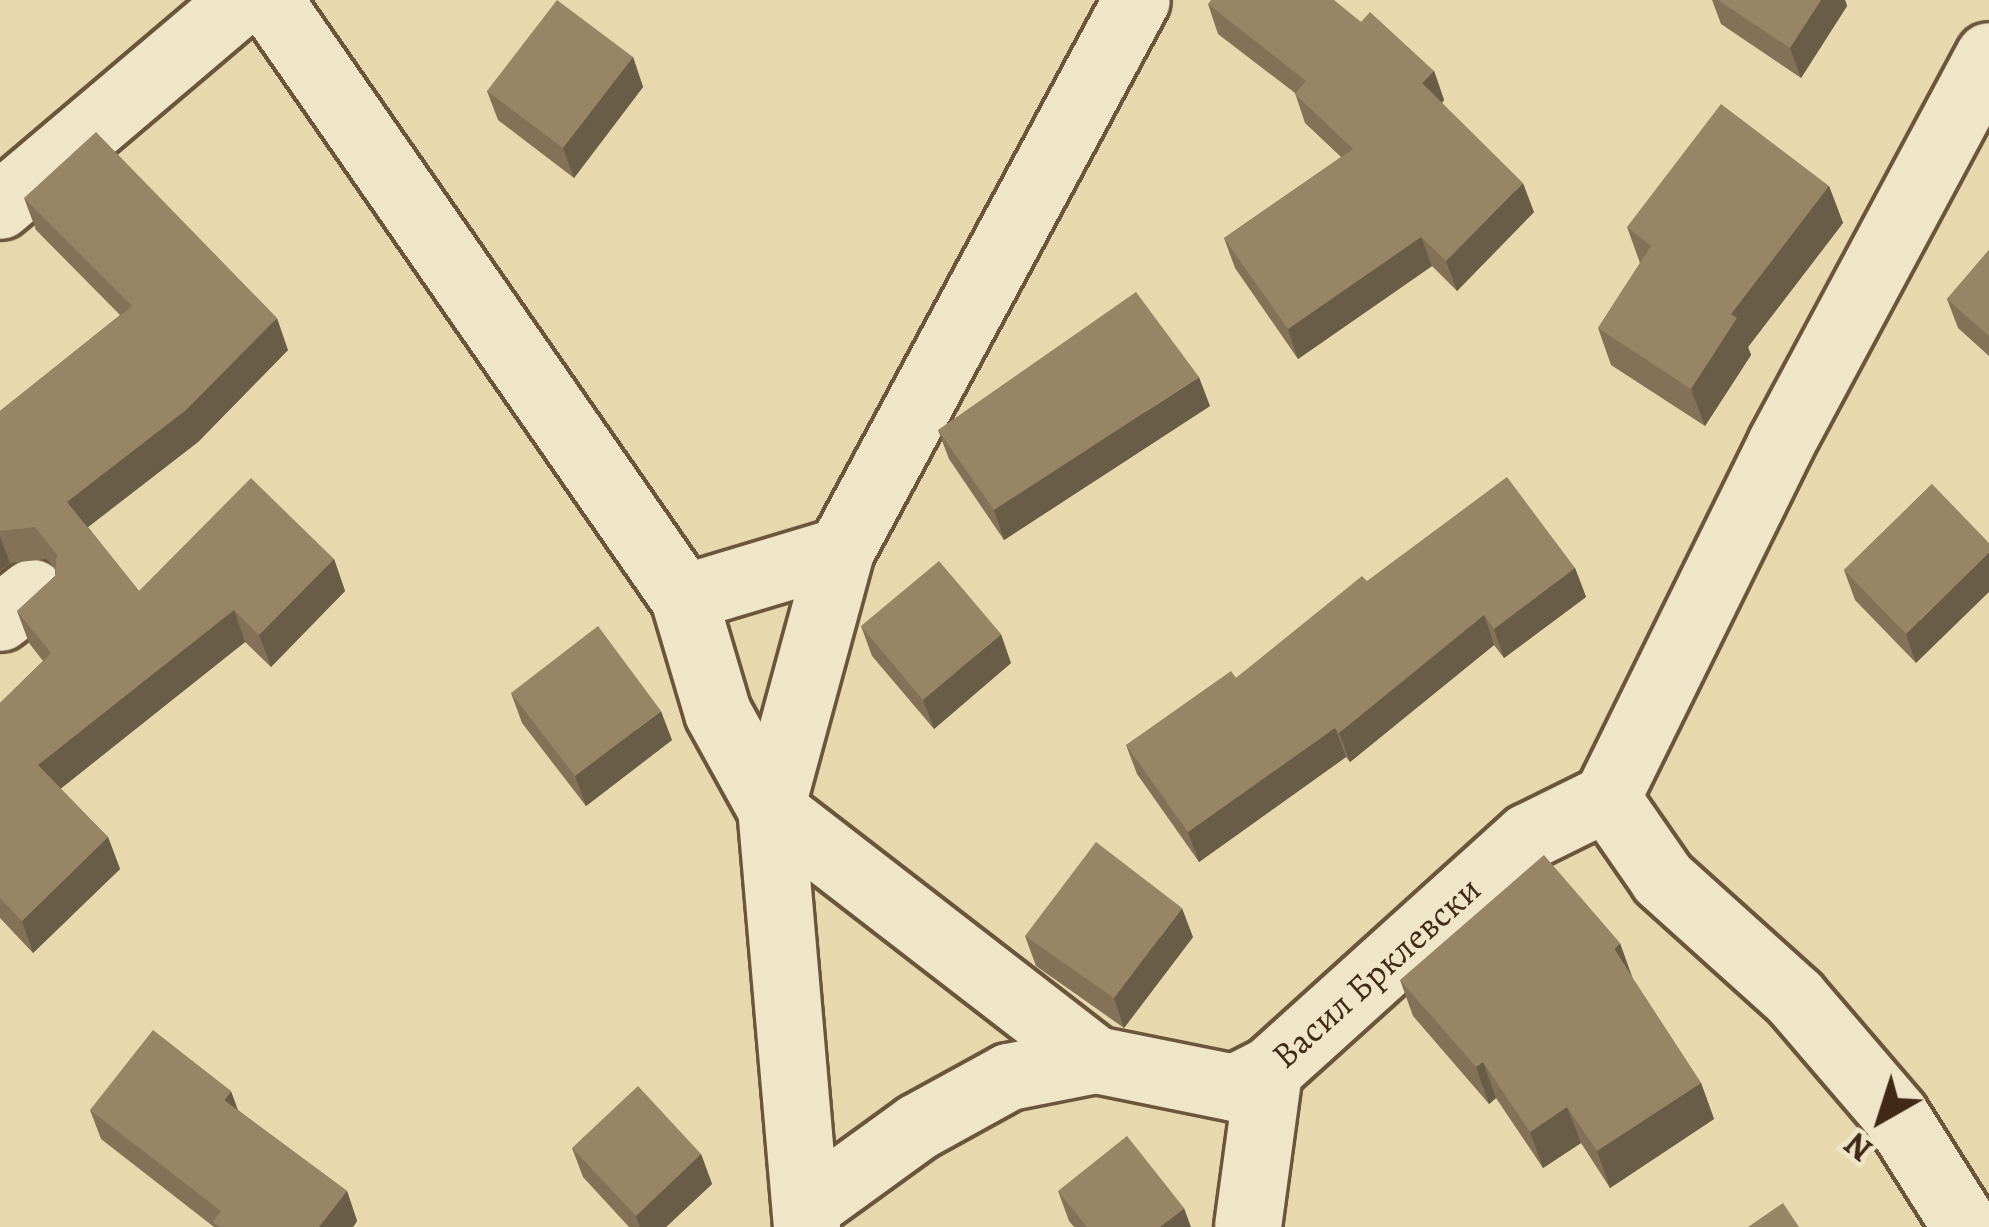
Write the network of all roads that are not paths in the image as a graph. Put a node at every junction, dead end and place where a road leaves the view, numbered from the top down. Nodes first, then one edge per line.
1 (244, 0) edge
2 (269, 0) edge
3 (1137, 0) edge
4 (1987, 69) edge
5 (0, 206) edge
6 (841, 551) junction
7 (684, 598) junction
8 (1607, 798) junction
9 (771, 809) junction
10 (1096, 1060) junction
11 (1269, 1071) junction
12 (808, 1216) edge
13 (1248, 1227) edge
14 (1966, 1227) edge

1 - 5 street
2 - 7 street
3 - 6 street
4 - 8 street
6 - 7 street
6 - 9 street
7 - 9 street
8 - 11 street, Васил Брклевски
8 - 14 street
9 - 10 street
9 - 12 street
10 - 11 street, Васил Брклевски
10 - 12 street, Васил Брклевски
11 - 13 street

